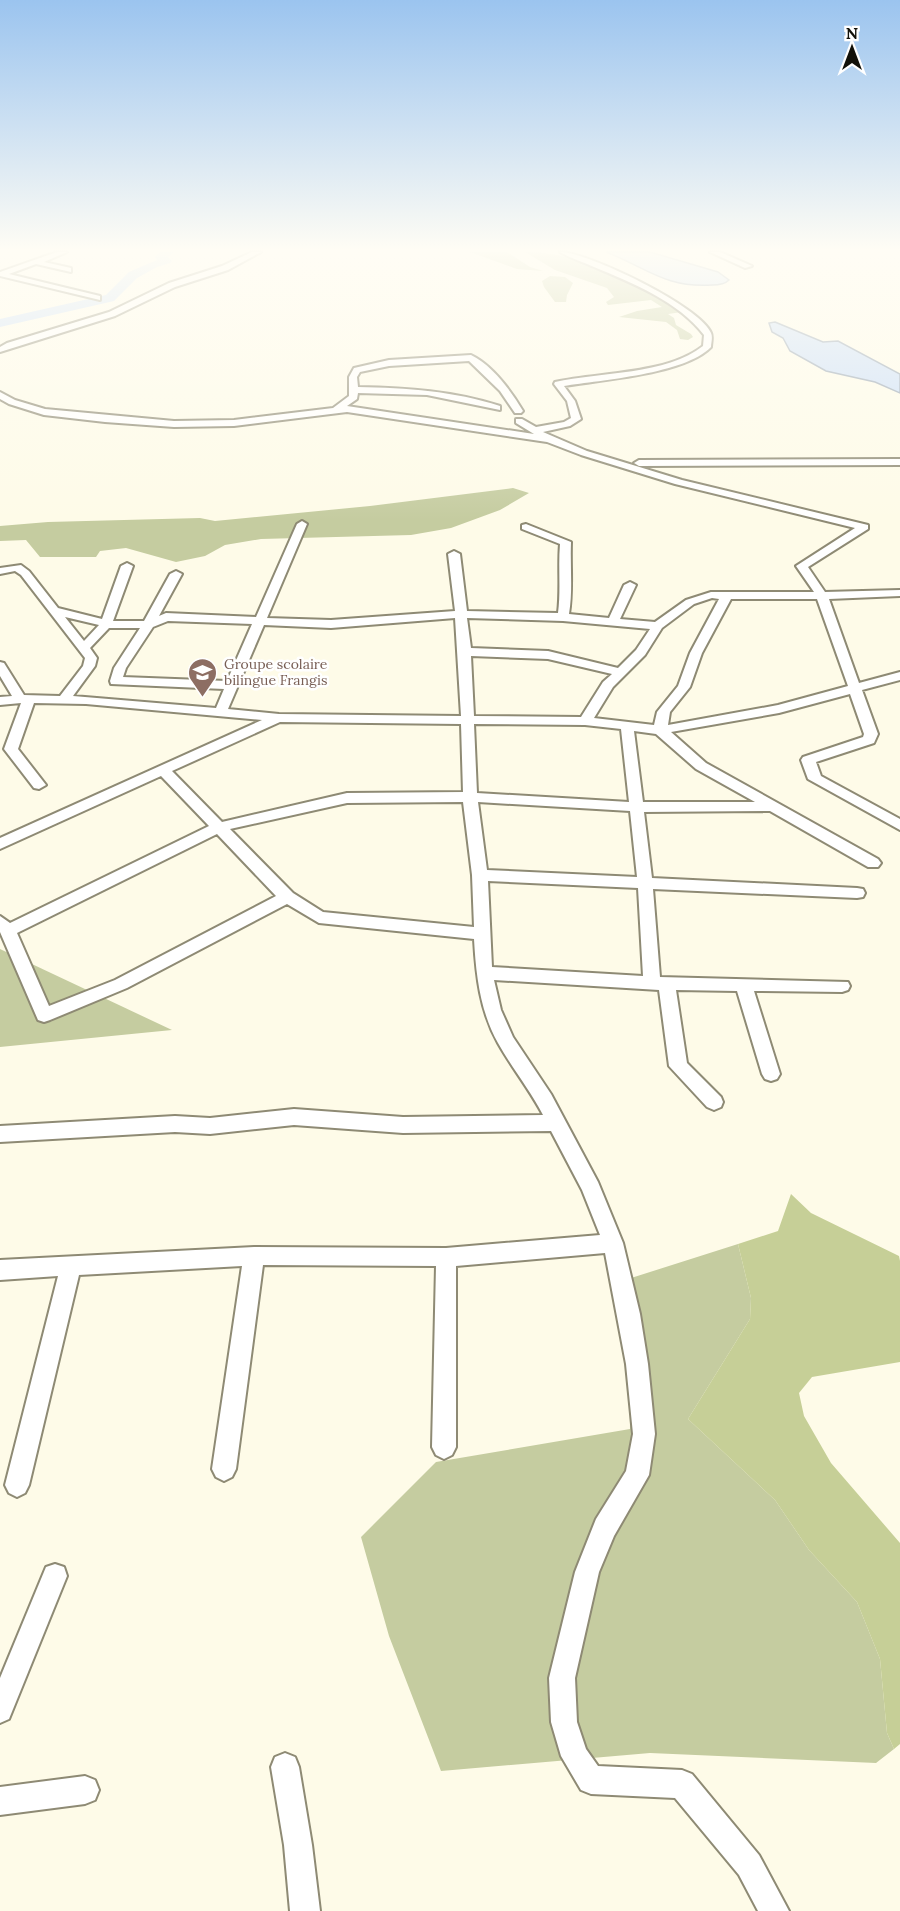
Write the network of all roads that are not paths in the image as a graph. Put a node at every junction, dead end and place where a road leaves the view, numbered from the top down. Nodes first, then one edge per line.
1 (27, 341) edge
2 (709, 341) edge
3 (0, 350) edge
4 (354, 393) junction
5 (0, 395) edge
6 (376, 401) dead end
7 (389, 405) dead end
8 (497, 408) junction
9 (337, 409) junction
10 (519, 416) junction
11 (483, 418) junction
12 (537, 430) junction
13 (549, 439) junction
14 (602, 458) junction
15 (900, 462) edge
16 (302, 524) dead end
17 (526, 527) dead end
18 (454, 554) dead end
19 (127, 566) dead end
20 (0, 571) edge
21 (177, 574) dead end
22 (630, 585) dead end
23 (900, 592) edge
24 (727, 595) junction
25 (822, 596) junction
26 (53, 610) junction
27 (461, 614) junction
28 (563, 617) junction
29 (261, 621) junction
30 (613, 621) junction
31 (107, 624) junction
32 (148, 625) junction
33 (658, 626) junction
34 (83, 647) junction
35 (465, 652) junction
36 (0, 666) edge
37 (619, 672) junction
38 (900, 676) edge
39 (232, 685) junction
40 (855, 688) junction
41 (24, 699) junction
42 (63, 700) junction
43 (0, 701) edge
44 (220, 713) junction
45 (279, 718) junction
46 (466, 720) junction
47 (585, 721) junction
48 (627, 726) junction
49 (660, 730) junction
50 (162, 769) junction
51 (39, 785) dead end
52 (470, 797) junction
53 (636, 807) junction
54 (771, 807) junction
55 (900, 825) edge
56 (219, 827) junction
57 (0, 844) edge
58 (873, 863) dead end
59 (480, 875) junction
60 (645, 881) junction
61 (857, 893) dead end
62 (287, 897) junction
63 (4, 926) edge
64 (484, 934) junction
65 (484, 973) junction
66 (659, 983) junction
67 (744, 985) junction
68 (842, 986) dead end
69 (771, 1074) dead end
70 (714, 1102) dead end
71 (555, 1123) junction
72 (0, 1134) edge
73 (613, 1243) junction
74 (254, 1256) junction
75 (446, 1257) junction
76 (71, 1267) junction
77 (0, 1270) edge
78 (444, 1447) dead end
79 (224, 1469) dead end
80 (17, 1485) dead end
81 (55, 1576) dead end
82 (0, 1710) edge
83 (285, 1767) dead end
84 (85, 1791) dead end
85 (0, 1801) edge
86 (304, 1911) edge
87 (774, 1911) edge

1 - 3 street
2 - 12 street
4 - 6 street
4 - 8 street
4 - 9 street
4 - 10 street
5 - 9 street
7 - 11 street
8 - 10 street
8 - 11 street
9 - 13 street
10 - 11 street
10 - 12 street
12 - 13 street
13 - 14 street
14 - 15 street
14 - 25 street
16 - 29 street
17 - 28 street
18 - 27 street
19 - 31 street
20 - 26 street
21 - 32 street
22 - 30 street
23 - 25 street
24 - 25 street
24 - 33 street
24 - 49 street
25 - 40 street
26 - 31 street
26 - 34 street
27 - 28 street
27 - 29 street
27 - 35 street
28 - 30 street
29 - 32 street
29 - 39 street
30 - 33 street
31 - 32 street
31 - 34 street
32 - 39 street
33 - 37 street
34 - 42 street
35 - 37 street
35 - 46 street
36 - 41 street
37 - 47 street
38 - 40 street
39 - 44 street
40 - 49 street
40 - 55 street
41 - 42 street
41 - 43 street
41 - 51 street
42 - 44 street
44 - 45 street
45 - 46 street
45 - 50 street
46 - 47 street
46 - 52 street
47 - 48 street
48 - 49 street
48 - 53 street
49 - 54 street
50 - 56 street
50 - 57 street
52 - 53 street
52 - 56 street
52 - 59 street
53 - 54 street
53 - 60 street
54 - 58 street
56 - 62 street
56 - 63 street
59 - 60 street
59 - 64 street
60 - 61 street
60 - 66 street
62 - 63 street
62 - 64 street
64 - 65 street
65 - 66 street
65 - 71 street
66 - 67 street
66 - 70 street
67 - 68 street
67 - 69 street
71 - 72 street
71 - 73 street
73 - 75 street
73 - 87 street
74 - 75 street
74 - 76 street
74 - 79 street
75 - 78 street
76 - 77 street
76 - 80 street
81 - 82 street
83 - 86 street
84 - 85 street

